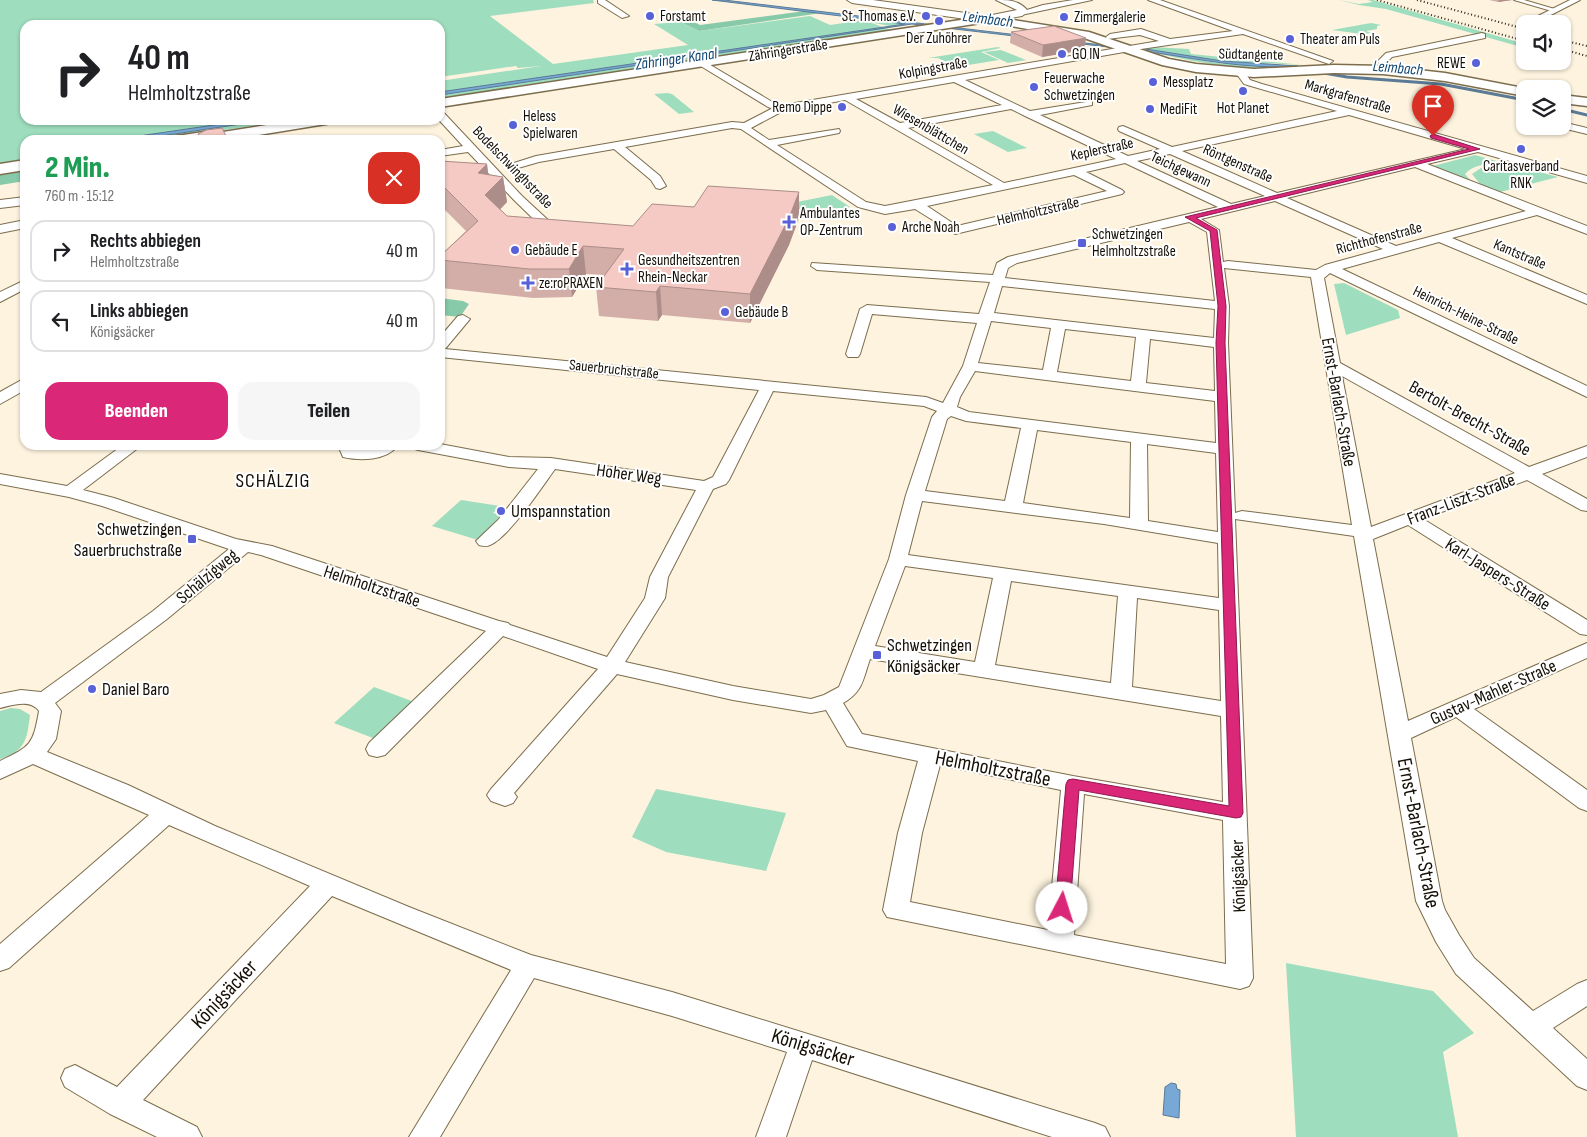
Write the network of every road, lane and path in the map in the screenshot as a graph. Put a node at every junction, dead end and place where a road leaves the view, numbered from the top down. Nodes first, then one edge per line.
1 (609, 0) edge
2 (852, 0) edge
3 (1001, 0) edge
4 (1088, 0) edge
5 (1152, 0) edge
6 (1517, 0) edge
7 (1576, 0) edge
8 (1555, 10) junction
9 (1544, 15) edge
10 (626, 16) dead end
11 (1016, 17) junction
12 (958, 19) junction
13 (987, 19) joint
14 (1242, 32) junction
15 (1482, 36) dead end
16 (1110, 37) dead end
17 (1170, 42) junction
18 (1128, 49) junction
19 (1329, 61) dead end
20 (702, 63) junction
21 (1383, 70) junction
22 (1241, 73) junction
23 (955, 79) junction
24 (1516, 90) edge
25 (846, 97) junction
26 (1571, 100) edge
27 (445, 101) edge
28 (1587, 102) edge
29 (1089, 103) dead end
30 (771, 105) dead end
31 (1012, 106) junction
32 (1348, 112) junction
33 (1029, 114) junction
34 (445, 120) edge
35 (290, 125) edge
36 (291, 125) edge
37 (746, 126) junction
38 (896, 127) junction
39 (1571, 127) edge
40 (1123, 129) dead end
41 (835, 131) dead end
42 (1587, 131) edge
43 (215, 135) edge
44 (230, 135) edge
45 (768, 143) junction
46 (616, 145) junction
47 (471, 148) junction
48 (1476, 149) junction
49 (1169, 150) junction
50 (445, 152) edge
51 (1125, 160) junction
52 (1414, 163) junction
53 (518, 165) dead end
54 (20, 166) edge
55 (0, 169) edge
56 (1076, 171) junction
57 (1587, 180) edge
58 (660, 186) dead end
59 (1002, 186) junction
60 (1275, 197) junction
61 (20, 201) edge
62 (0, 204) edge
63 (917, 205) junction
64 (1229, 208) junction
65 (1538, 211) junction
66 (1189, 217) junction
67 (20, 225) edge
68 (0, 228) edge
69 (1587, 230) edge
70 (570, 238) edge
71 (1440, 238) junction
72 (1395, 250) junction
73 (1228, 265) dead end
74 (817, 266) dead end
75 (1324, 271) junction
76 (997, 280) junction
77 (20, 287) edge
78 (0, 298) edge
79 (1587, 300) edge
80 (1222, 306) junction
81 (985, 317) junction
82 (462, 319) dead end
83 (1060, 324) junction
84 (1143, 334) junction
85 (445, 340) edge
86 (1220, 343) junction
87 (445, 353) edge
88 (853, 354) dead end
89 (445, 362) edge
90 (970, 366) junction
91 (1333, 366) junction
92 (1049, 376) junction
93 (769, 385) junction
94 (20, 386) edge
95 (1138, 387) junction
96 (1587, 392) edge
97 (2, 397) edge
98 (1223, 397) junction
99 (20, 399) edge
100 (761, 401) junction
101 (948, 410) junction
102 (1030, 425) junction
103 (1139, 439) junction
104 (1224, 449) junction
105 (127, 450) edge
106 (348, 450) edge
107 (384, 450) edge
108 (445, 450) edge
109 (1587, 451) edge
110 (551, 463) junction
111 (1528, 473) junction
112 (0, 479) edge
113 (706, 486) junction
114 (70, 492) junction
115 (915, 495) junction
116 (1587, 506) edge
117 (1013, 507) junction
118 (1242, 516) dead end
119 (1410, 519) junction
120 (1139, 524) junction
121 (1362, 534) junction
122 (1228, 539) junction
123 (485, 541) dead end
124 (243, 547) junction
125 (898, 559) junction
126 (1003, 574) junction
127 (1128, 591) junction
128 (1228, 605) junction
129 (501, 627) junction
130 (1587, 629) edge
131 (1587, 650) edge
132 (864, 651) junction
133 (612, 666) junction
134 (984, 668) junction
135 (1121, 691) junction
136 (0, 701) edge
137 (42, 701) junction
138 (831, 701) junction
139 (1458, 708) junction
140 (1233, 710) junction
141 (1399, 734) junction
142 (377, 749) dead end
143 (32, 755) junction
144 (931, 756) junction
145 (0, 771) edge
146 (1073, 784) junction
147 (505, 797) dead end
148 (1587, 802) edge
149 (167, 813) junction
150 (1236, 813) junction
151 (329, 883) junction
152 (1060, 943) junction
153 (0, 960) edge
154 (528, 965) junction
155 (1587, 992) edge
156 (1531, 1027) junction
157 (803, 1045) junction
158 (1587, 1077) edge
159 (74, 1078) dead end
160 (120, 1104) junction
161 (187, 1137) edge
162 (424, 1137) edge
163 (771, 1137) edge
164 (1095, 1137) edge

1 - 10 street
2 - 12 street
3 - 11 street
4 - 11 street
5 - 14 street
6 - 8 street
7 - 8 street
8 - 9 street
11 - 13 main road, Südtangente
11 - 18 main road, Südtangente
12 - 13 main road, Zähringerstraße
12 - 20 main road, Zähringerstraße
14 - 17 street, Kolpingstraße
14 - 19 street
15 - 21 street
16 - 17 street
17 - 18 street, Kolpingstraße
18 - 22 main road, Südtangente
18 - 23 street, Kolpingstraße
20 - 27 main road, Zähringerstraße
20 - 30 street
21 - 22 main road, Südtangente
21 - 24 main road, Südtangente
22 - 32 street, Markgrafenstraße
23 - 25 street, Kolpingstraße
23 - 31 street, Teichgewann
25 - 37 street, Kolpingstraße
25 - 38 street, Wiesenblättchen
26 - 28 main road
29 - 33 street
31 - 33 street, Teichgewann
31 - 38 street
32 - 48 street, Markgrafenstraße
32 - 49 street, Keplerstraße
33 - 51 street, Teichgewann
34 - 47 street, Bodelschwinghstraße
35 - 43 main road
36 - 44 main road
37 - 45 street
37 - 46 street, Kolpingstraße
38 - 59 street, Wiesenblättchen
39 - 42 street
40 - 49 street, Röntgenstraße
41 - 45 street
45 - 63 street, Keplerstraße
46 - 53 street, Bodelschwinghstraße
46 - 58 street
47 - 50 street
47 - 70 street, Bodelschwinghstraße
48 - 52 street, Helmholtzstraße
48 - 57 street, Markgrafenstraße
49 - 51 street, Keplerstraße
49 - 60 street, Röntgenstraße
51 - 56 street, Keplerstraße
51 - 64 street, Teichgewann
52 - 60 street, Helmholtzstraße
52 - 65 street
54 - 55 main road
56 - 59 street, Keplerstraße
56 - 63 street, Helmholtzstraße
59 - 63 street, Keplerstraße
60 - 64 street, Helmholtzstraße
60 - 72 street, Röntgenstraße
61 - 62 street
64 - 66 street, Helmholtzstraße
65 - 69 street
65 - 71 street, Richthofenstraße
66 - 76 street, Helmholtzstraße
66 - 80 street, Königsäcker
67 - 68 street
71 - 72 street, Richthofenstraße
71 - 79 street, Kantstraße
72 - 75 street, Richthofenstraße
73 - 75 street, Richthofenstraße
74 - 76 street
75 - 91 street, Ernst-Barlach-Straße
75 - 96 street, Heinrich-Heine-Straße
76 - 80 street
76 - 81 street, Helmholtzstraße
77 - 78 street
80 - 86 street, Königsäcker
81 - 83 street
81 - 88 street
81 - 90 street, Helmholtzstraße
82 - 85 street
83 - 84 street
83 - 92 street
84 - 86 street
84 - 95 street
86 - 98 street, Königsäcker
87 - 93 street, Sauerbruchstraße
89 - 100 street, Sauerbruchstraße
90 - 92 street
90 - 101 street, Helmholtzstraße
91 - 111 street, Bertolt-Brecht-Straße
91 - 121 street, Ernst-Barlach-Straße
92 - 95 street
93 - 100 street
93 - 101 street
94 - 97 street
95 - 98 street
97 - 99 street
98 - 104 street, Königsäcker
100 - 113 street
101 - 102 street
101 - 115 street, Helmholtzstraße
102 - 103 street
102 - 117 street
103 - 104 street
103 - 120 street
104 - 122 street, Königsäcker
105 - 114 street
106 - 107 street
108 - 110 street, Hoher Weg
109 - 111 street, Franz-Liszt-Straße
110 - 113 street, Hoher Weg
110 - 123 street
111 - 116 street, Bertolt-Brecht-Straße
111 - 119 street, Franz-Liszt-Straße
112 - 114 street, Schälzigweg
113 - 133 street
114 - 124 street, Schälzigweg
115 - 117 street
115 - 125 street, Helmholtzstraße
117 - 120 street
118 - 121 street
119 - 121 street, Franz-Liszt-Straße
119 - 130 street, Karl-Jaspers-Straße
120 - 122 street
121 - 141 street, Ernst-Barlach-Straße
122 - 128 street, Königsäcker
124 - 129 street, Helmholtzstraße
124 - 137 street, Schälzigweg
125 - 126 street
125 - 132 street, Helmholtzstraße
126 - 127 street
126 - 134 street
127 - 128 street
127 - 135 street
128 - 140 street, Königsäcker
129 - 133 street, Helmholtzstraße
129 - 142 street
131 - 139 street, Gustav-Mahler-Straße
132 - 134 street
132 - 138 street, Helmholtzstraße
133 - 138 street, Helmholtzstraße
133 - 147 street
134 - 135 street
135 - 140 street
136 - 137 street
137 - 143 street
138 - 144 street, Helmholtzstraße
139 - 141 street, Gustav-Mahler-Straße
139 - 148 street
140 - 150 street, Königsäcker
141 - 156 street, Ernst-Barlach-Straße
143 - 145 street
143 - 149 street, Königsäcker
144 - 146 street, Helmholtzstraße
144 - 152 street, Königsäcker
146 - 150 street, Helmholtzstraße
146 - 152 street
149 - 151 street, Königsäcker
149 - 153 street
150 - 152 street, Königsäcker
151 - 154 street, Königsäcker
151 - 160 street, Königsäcker
154 - 157 street, Königsäcker
154 - 162 street
155 - 156 street
156 - 158 street, Ernst-Barlach-Straße
157 - 163 street
157 - 164 street, Königsäcker
159 - 160 street
160 - 161 street

